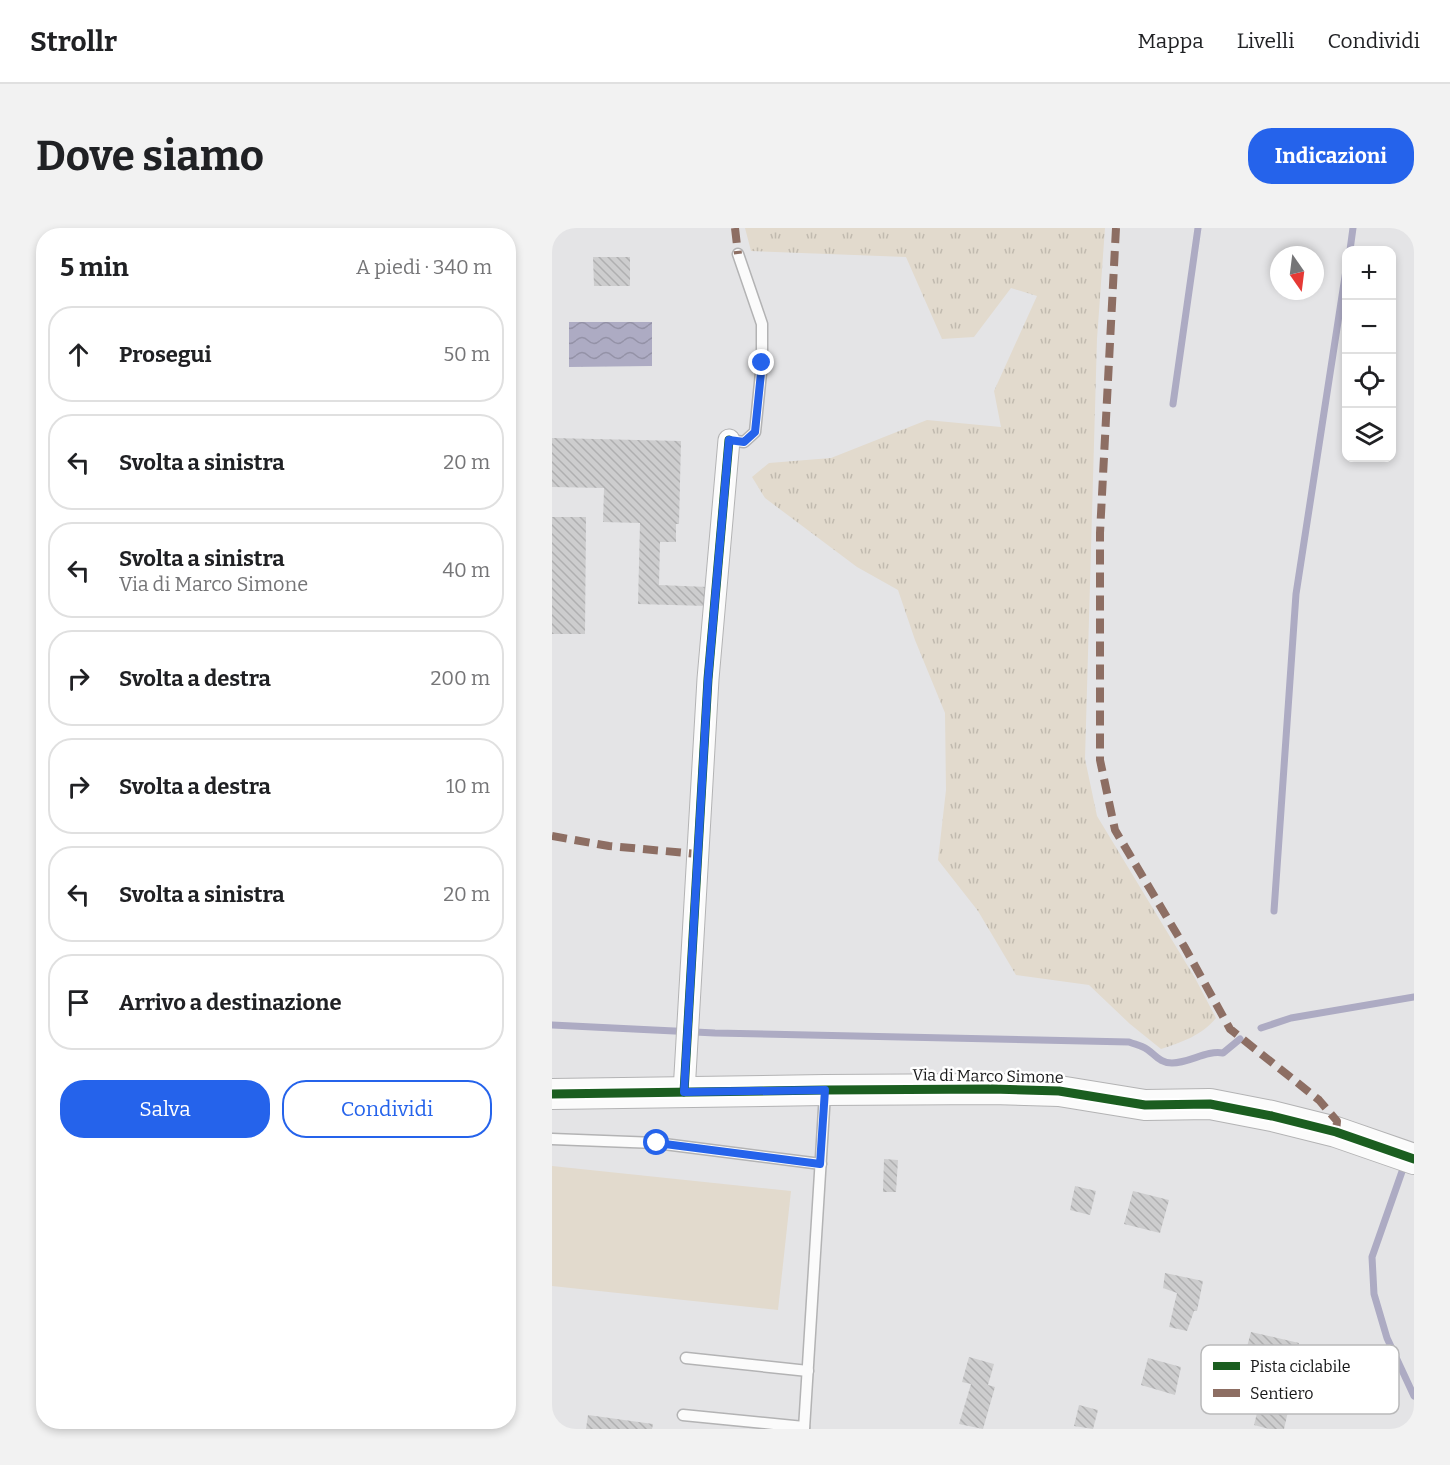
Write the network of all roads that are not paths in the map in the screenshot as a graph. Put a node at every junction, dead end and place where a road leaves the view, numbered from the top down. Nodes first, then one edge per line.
1 (738, 254) dead end
2 (729, 440) joint
3 (825, 1090) junction
4 (684, 1092) junction
5 (552, 1094) edge
6 (552, 1139) edge
7 (1414, 1159) edge
8 (820, 1164) junction
9 (686, 1358) dead end
10 (808, 1371) junction
11 (683, 1415) dead end
12 (804, 1428) edge

1 - 2 lane
2 - 4 street
3 - 4 street, Via di Marco Simone
3 - 7 street, Via di Marco Simone
3 - 8 lane
4 - 5 street, Via di Marco Simone
6 - 8 lane
8 - 10 lane
9 - 10 lane
10 - 12 lane
11 - 12 lane

